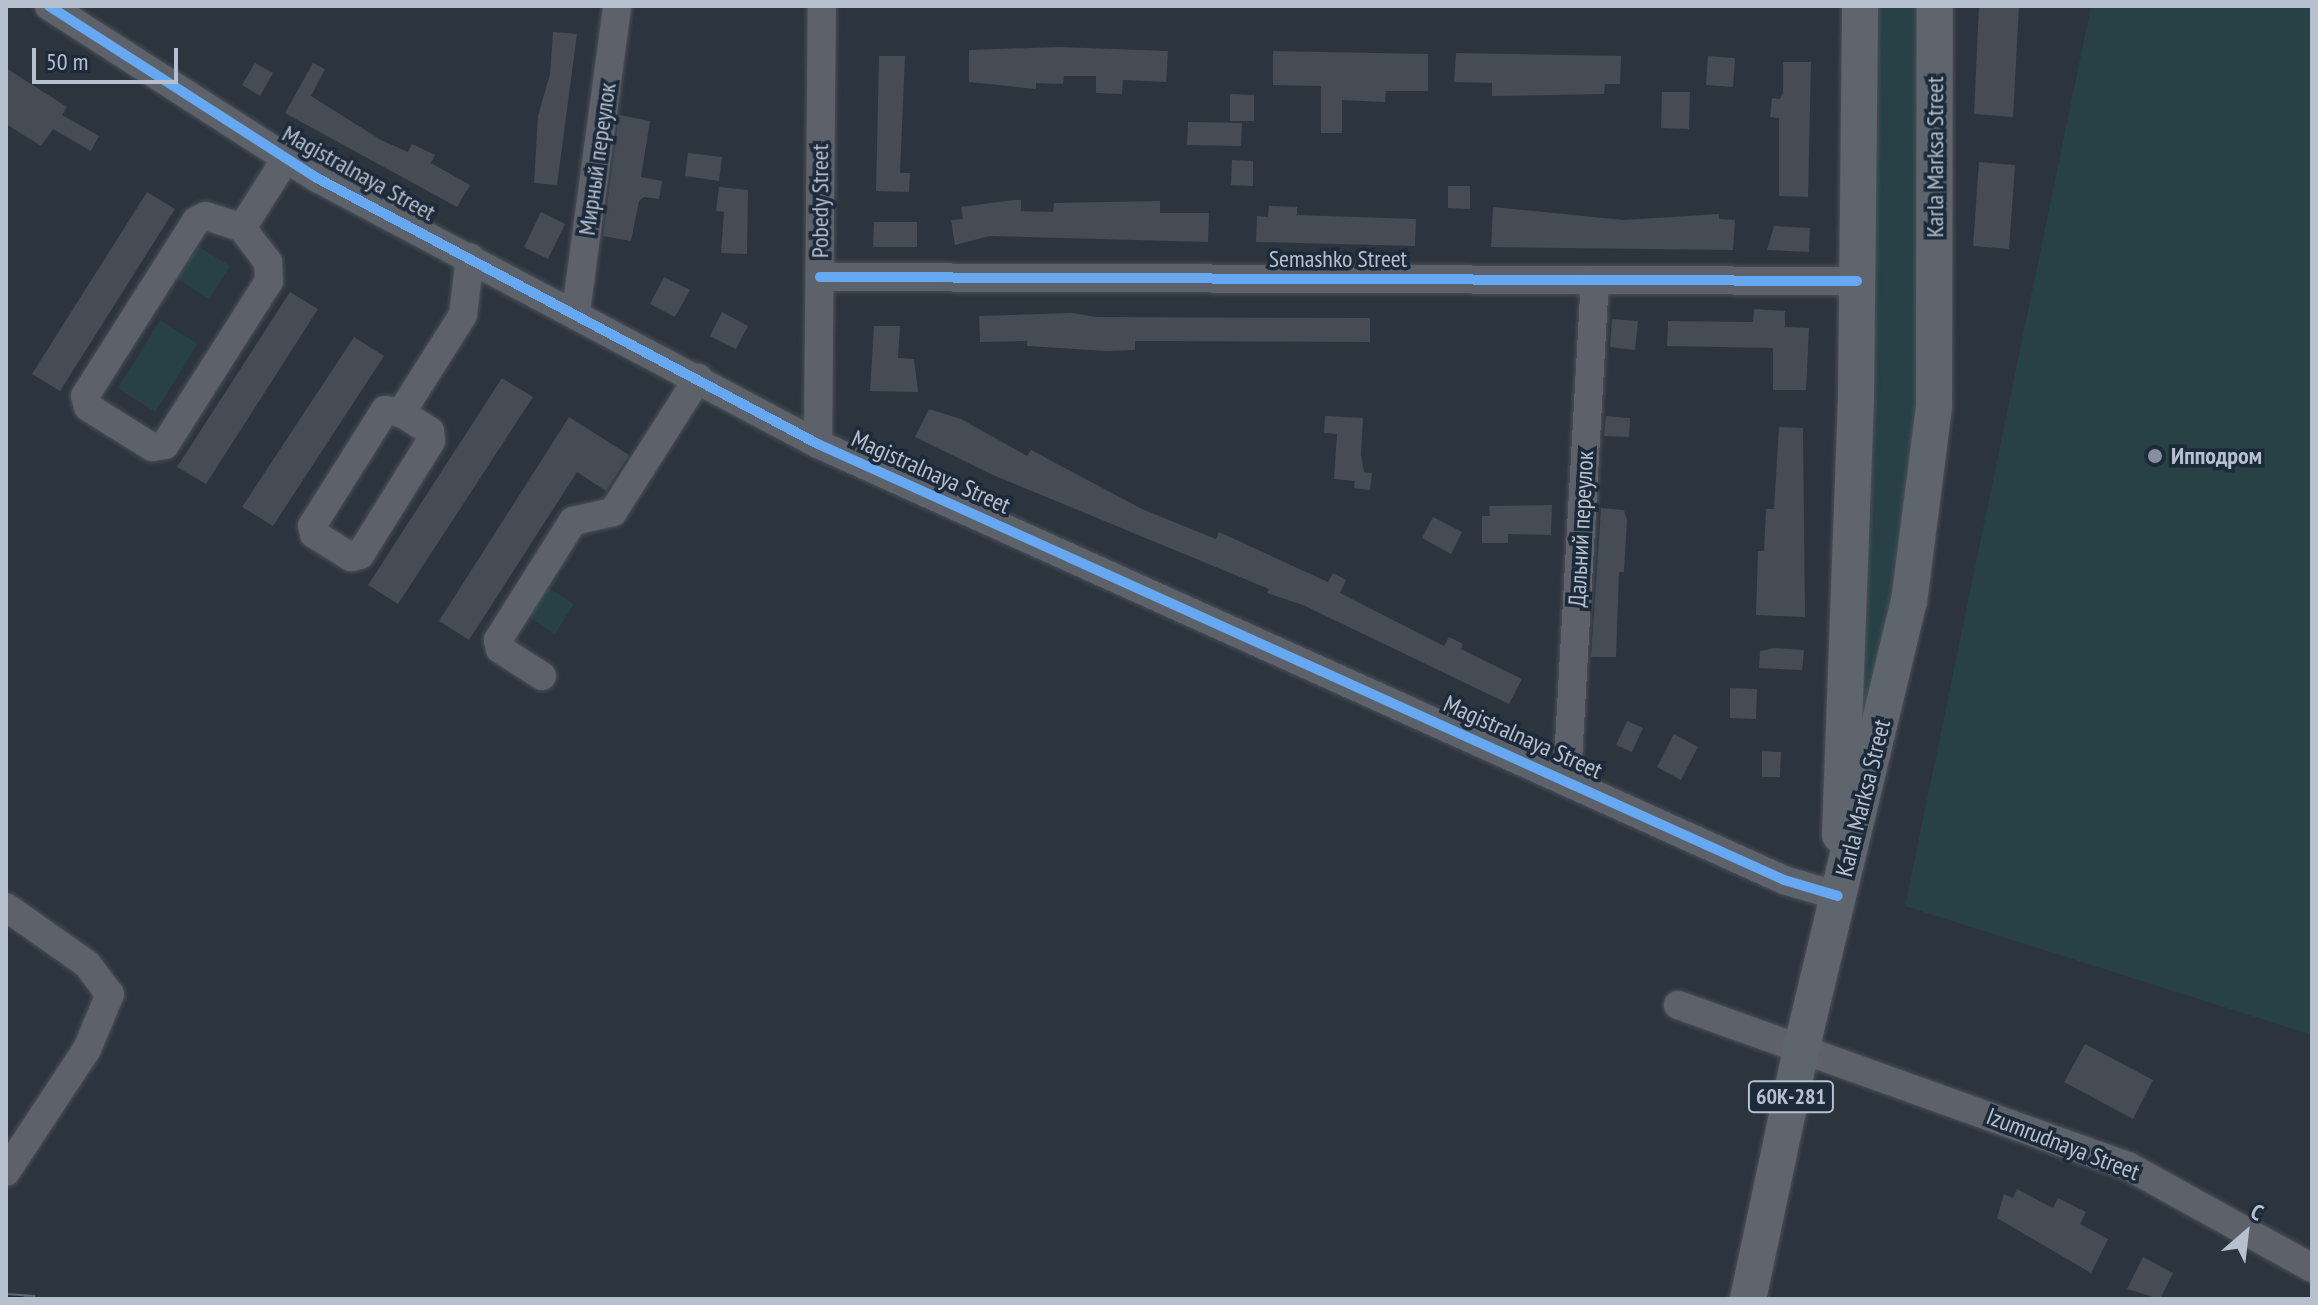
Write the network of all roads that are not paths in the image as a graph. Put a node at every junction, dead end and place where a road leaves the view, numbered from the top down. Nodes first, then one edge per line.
1 (49, 6) edge
2 (617, 6) edge
3 (822, 6) edge
4 (1860, 6) edge
5 (1935, 6) edge
6 (287, 157) junction
7 (242, 228) junction
8 (470, 257) junction
9 (820, 277) junction
10 (1595, 280) junction
11 (1857, 281) junction
12 (576, 311) junction
13 (698, 378) junction
14 (401, 413) junction
15 (818, 444) junction
16 (542, 676) dead end
17 (1567, 779) junction
18 (1838, 896) junction
19 (6, 907) edge
20 (1678, 1005) dead end
21 (1802, 1046) junction
22 (6, 1172) edge
23 (2312, 1268) edge
24 (1748, 1299) edge

1 - 6 street, Magistralnaya Street
2 - 12 street, Мирный переулок
3 - 9 street, Pobedy Street
4 - 11 main road, Karla Marksa Street
5 - 18 main road, Karla Marksa Street
6 - 7 street
6 - 8 street, Magistralnaya Street
7 - 7 street
8 - 12 street, Magistralnaya Street
8 - 14 street
9 - 10 street, Semashko Street
9 - 15 street, Pobedy Street
10 - 11 street, Semashko Street
10 - 17 street, Дальний переулок
11 - 18 main road, Karla Marksa Street
12 - 13 street, Magistralnaya Street
13 - 15 street, Magistralnaya Street
13 - 16 street
14 - 14 street
15 - 17 street, Magistralnaya Street
17 - 18 street, Magistralnaya Street
18 - 21 main road, 60К-281
19 - 22 street
20 - 21 street, Izumrudnaya Street
21 - 23 street, Izumrudnaya Street
21 - 24 main road, 60К-281

